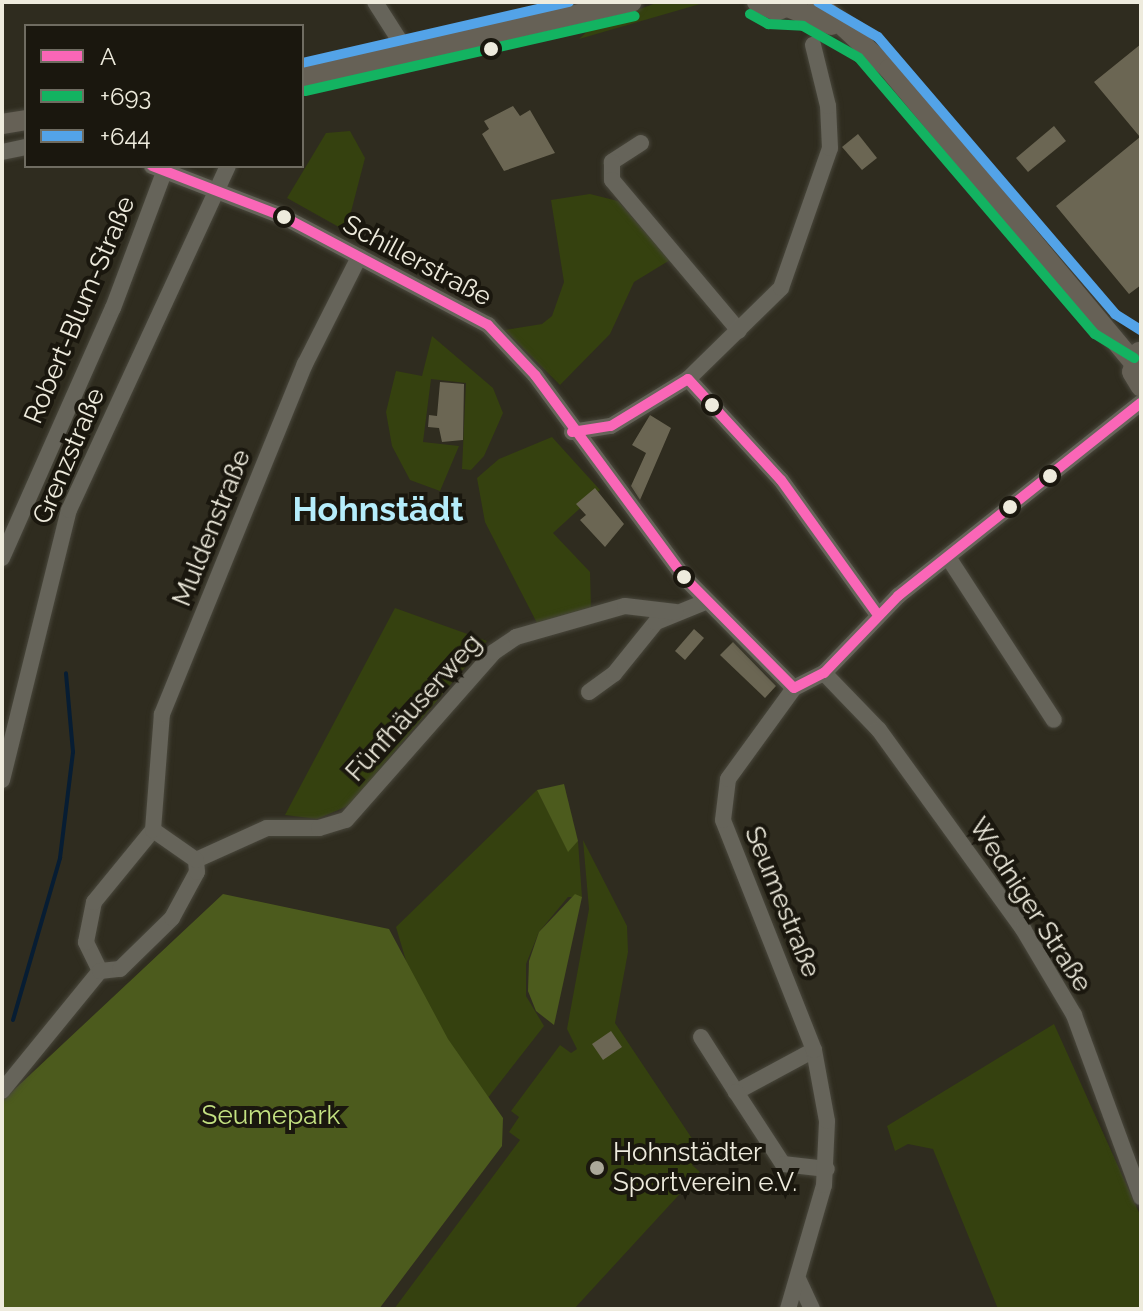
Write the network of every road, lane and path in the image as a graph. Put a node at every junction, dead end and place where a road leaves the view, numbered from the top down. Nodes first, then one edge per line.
1 (375, 2) edge
2 (632, 2) edge
3 (757, 2) edge
4 (817, 2) edge
5 (794, 5) edge
6 (850, 32) junction
7 (813, 45) dead end
8 (410, 57) junction
9 (304, 77) edge
10 (24, 120) edge
11 (2, 124) edge
12 (641, 143) dead end
13 (24, 147) edge
14 (2, 152) edge
15 (158, 168) edge
16 (227, 168) edge
17 (216, 186) junction
18 (359, 257) junction
19 (739, 331) junction
20 (1138, 353) edge
21 (688, 379) junction
22 (1141, 387) edge
23 (1141, 403) edge
24 (572, 432) junction
25 (948, 557) junction
26 (2, 558) edge
27 (705, 602) junction
28 (676, 612) junction
29 (878, 615) junction
30 (824, 673) junction
31 (794, 688) junction
32 (589, 692) dead end
33 (1054, 720) dead end
34 (2, 780) edge
35 (153, 830) junction
36 (196, 860) junction
37 (100, 971) junction
38 (701, 1037) dead end
39 (814, 1050) junction
40 (2, 1091) edge
41 (736, 1092) junction
42 (827, 1169) junction
43 (1141, 1197) edge
44 (799, 1281) junction
45 (788, 1309) edge
46 (812, 1309) edge

1 - 8 street
2 - 8 main road
3 - 5 main road
4 - 6 main road
5 - 6 main road
6 - 20 main road
7 - 19 street
8 - 9 main road
10 - 11 main road
12 - 19 street
13 - 14 street
15 - 17 street, Schillerstraße
15 - 26 street, Robert-Blum-Straße
16 - 17 street, Grenzstraße
17 - 18 street, Schillerstraße
17 - 34 street, Grenzstraße
18 - 24 street, Schillerstraße
18 - 35 street, Muldenstraße
19 - 21 street
20 - 22 main road
21 - 24 street
21 - 29 street
23 - 25 street, Seumestraße
24 - 27 street, Schillerstraße
25 - 29 street, Seumestraße
25 - 33 street
27 - 28 street, Fünfhäuserweg
27 - 31 street, Schillerstraße
28 - 32 street, Fünfhäuserweg
28 - 36 street, Fünfhäuserweg
29 - 30 street, Seumestraße
30 - 31 street, Seumestraße
30 - 43 street, Wedniger Straße
31 - 39 street, Seumestraße
35 - 36 street
35 - 37 street
36 - 37 street
37 - 40 street
38 - 41 street
39 - 41 street
39 - 42 street, Seumestraße
41 - 42 street
42 - 44 street, Seumestraße
44 - 45 street, Seumestraße
44 - 46 street

